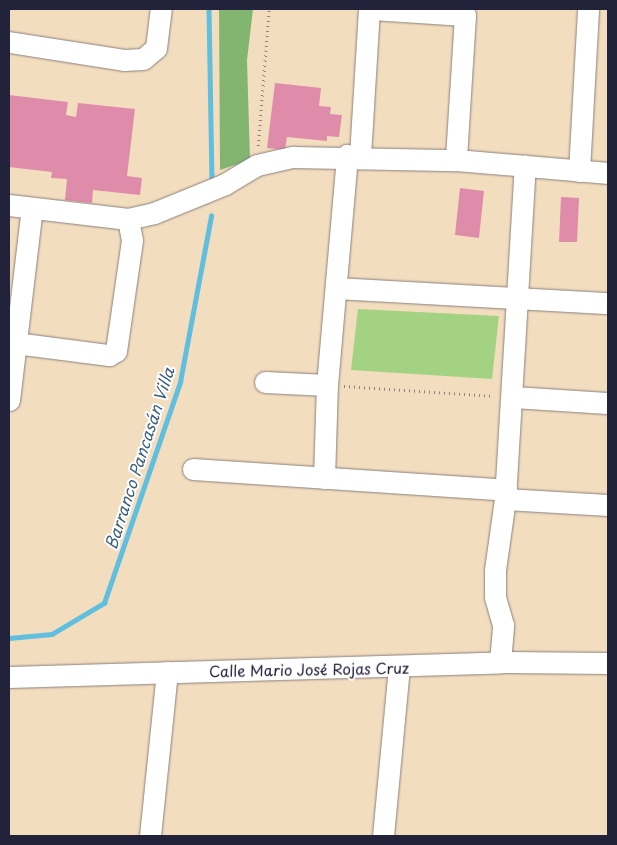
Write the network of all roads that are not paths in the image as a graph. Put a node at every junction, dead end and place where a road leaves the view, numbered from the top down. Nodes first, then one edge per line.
1 (161, 9) edge
2 (370, 9) edge
3 (588, 9) edge
4 (9, 42) edge
5 (353, 156) junction
6 (456, 160) junction
7 (525, 166) junction
8 (579, 170) junction
9 (608, 173) edge
10 (9, 205) edge
11 (32, 208) junction
12 (128, 219) junction
13 (337, 288) junction
14 (517, 300) junction
15 (608, 303) edge
16 (15, 343) junction
17 (265, 382) dead end
18 (327, 385) junction
19 (512, 397) junction
20 (9, 400) edge
21 (608, 403) edge
22 (193, 469) dead end
23 (324, 478) junction
24 (506, 495) junction
25 (608, 505) edge
26 (500, 662) junction
27 (608, 663) edge
28 (399, 668) junction
29 (167, 672) junction
30 (9, 677) edge
31 (150, 836) edge
32 (383, 836) edge

1 - 4 street
2 - 5 street
2 - 6 street
3 - 8 street
5 - 6 street
5 - 12 street
5 - 13 street
6 - 7 street
7 - 8 street
7 - 14 street
8 - 9 street
10 - 11 street
11 - 12 street
11 - 16 street
12 - 16 street
13 - 14 street
13 - 18 street
14 - 15 street
14 - 19 street
16 - 20 street
17 - 18 street
18 - 23 street
19 - 21 street
19 - 24 street
22 - 23 street
23 - 24 street
24 - 25 street
24 - 26 street
26 - 27 street, Calle Mario José Rojas Cruz
26 - 28 street, Calle Mario José Rojas Cruz
28 - 29 street, Calle Mario José Rojas Cruz
28 - 32 street
29 - 30 street, Calle Mario José Rojas Cruz
29 - 31 street

